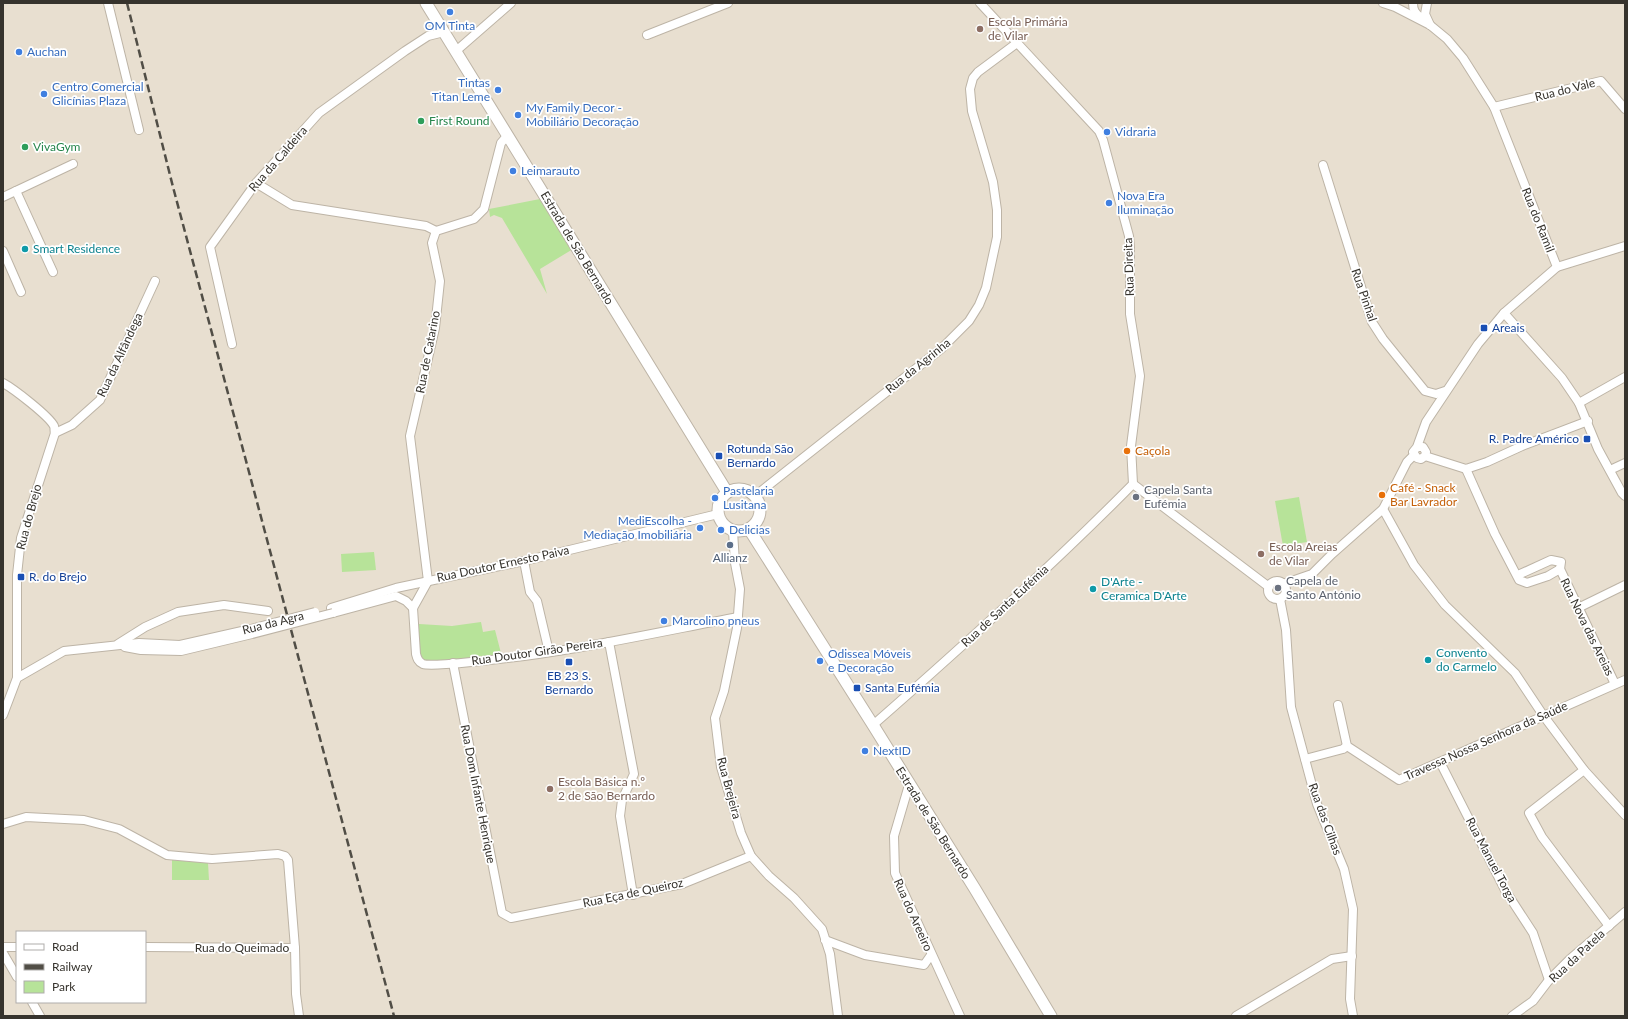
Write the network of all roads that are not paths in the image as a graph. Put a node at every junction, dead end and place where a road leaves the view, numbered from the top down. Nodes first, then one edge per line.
1 (108, 3) edge
2 (426, 3) edge
3 (511, 3) edge
4 (728, 3) edge
5 (980, 3) edge
6 (1383, 3) edge
7 (1413, 3) edge
8 (1427, 3) edge
9 (1430, 25) junction
10 (444, 32) junction
11 (647, 35) dead end
12 (1017, 43) junction
13 (456, 51) junction
14 (1494, 107) junction
15 (1625, 109) edge
16 (140, 130) dead end
17 (508, 135) junction
18 (74, 164) dead end
19 (1323, 165) dead end
20 (256, 183) junction
21 (16, 191) junction
22 (3, 197) edge
23 (436, 231) junction
24 (1625, 246) edge
25 (3, 251) edge
26 (1557, 267) junction
27 (53, 272) dead end
28 (155, 281) dead end
29 (21, 292) dead end
30 (1504, 313) junction
31 (232, 344) dead end
32 (1625, 377) edge
33 (3, 383) edge
34 (1446, 391) junction
35 (1579, 404) junction
36 (1588, 421) junction
37 (55, 433) junction
38 (1417, 446) junction
39 (1414, 455) junction
40 (1425, 456) junction
41 (1625, 463) edge
42 (1466, 469) junction
43 (1610, 470) junction
44 (1133, 484) junction
45 (728, 492) junction
46 (755, 496) junction
47 (1625, 496) edge
48 (1383, 509) junction
49 (718, 514) junction
50 (749, 530) junction
51 (734, 531) junction
52 (524, 560) junction
53 (1560, 569) junction
54 (1518, 575) junction
55 (428, 581) junction
56 (1284, 584) junction
57 (1625, 585) edge
58 (1269, 587) junction
59 (1280, 599) junction
60 (413, 608) junction
61 (1578, 608) junction
62 (332, 610) junction
63 (268, 611) dead end
64 (738, 617) junction
65 (609, 642) junction
66 (116, 646) junction
67 (549, 652) junction
68 (453, 664) junction
69 (17, 678) junction
70 (1625, 680) edge
71 (1615, 684) junction
72 (1338, 705) dead end
73 (3, 715) edge
74 (1543, 715) junction
75 (873, 725) junction
76 (1347, 746) junction
77 (1305, 760) junction
78 (1440, 762) junction
79 (1584, 770) junction
80 (909, 785) junction
81 (1625, 815) edge
82 (3, 824) edge
83 (751, 856) junction
84 (633, 895) junction
85 (1625, 912) edge
86 (511, 918) joint
87 (1609, 926) junction
88 (826, 940) junction
89 (3, 947) edge
90 (16, 947) edge
91 (146, 947) edge
92 (295, 948) junction
93 (3, 953) edge
94 (931, 955) junction
95 (1352, 956) junction
96 (16, 975) edge
97 (1549, 980) junction
98 (33, 1003) edge
99 (40, 1016) edge
100 (299, 1016) edge
101 (838, 1016) edge
102 (960, 1016) edge
103 (1050, 1016) edge
104 (1236, 1016) edge
105 (1353, 1016) edge
106 (1512, 1016) edge

1 - 16 street
2 - 10 main road, Estrada de São Bernardo
3 - 13 street
4 - 11 street
5 - 12 street, Rua Direita
6 - 9 street
7 - 9 street
8 - 9 street
9 - 14 street, Rua do Ramil
10 - 13 main road, Estrada de São Bernardo
10 - 20 street, Rua da Caldeira
12 - 44 street, Rua Direita
12 - 46 street, Rua da Agrinha
13 - 17 main road, Estrada de São Bernardo
14 - 15 street, Rua do Vale
14 - 26 street, Rua do Ramil
17 - 23 street
17 - 45 main road, Estrada de São Bernardo
18 - 21 street
19 - 34 street, Rua Pinhal
20 - 23 street
20 - 31 street, Rua da Caldeira
21 - 22 street
21 - 27 street
23 - 55 street, Rua de Catarino
24 - 26 street
25 - 29 street
26 - 30 street, Rua do Ramil
28 - 37 street, Rua da Alfândega
30 - 34 street, Rua do Ramil
30 - 35 street
32 - 35 street
33 - 37 street
34 - 38 street, Rua do Ramil
35 - 36 street
36 - 42 street
36 - 43 street
37 - 69 street, Rua do Brejo
38 - 39 street
38 - 40 street
39 - 40 street
39 - 48 street
40 - 42 street
41 - 43 street
42 - 54 street
43 - 47 street
44 - 58 street
44 - 75 street, Rua de Santa Eufémia
45 - 46 main road
45 - 49 main road
46 - 50 main road
48 - 56 street
48 - 74 street
49 - 51 main road
49 - 52 street, Rua Doutor Ernesto Paiva
50 - 51 main road
50 - 75 main road, Estrada de São Bernardo
51 - 64 street, Rua Brejeira
52 - 55 street, Rua Doutor Ernesto Paiva
52 - 67 street
53 - 54 street, Rua Nova das Areias
53 - 54 street, Rua Nova das Areias
53 - 61 street, Rua Nova das Areias
55 - 60 street
55 - 62 street, Rua da Agra
56 - 58 street
56 - 59 street
57 - 61 street
58 - 59 street
59 - 77 street, Rua das Cilhas
60 - 62 street, Rua da Agra
60 - 68 street, Rua Doutor Girão Pereira
61 - 71 street, Rua Nova das Areias
62 - 66 street, Rua da Agra, bridge
63 - 66 street, Rua da Agra
64 - 65 street, Rua Doutor Girão Pereira
64 - 83 street, Rua Brejeira
65 - 67 street, Rua Doutor Girão Pereira
65 - 84 street
66 - 69 street, Rua da Agra
67 - 68 street, Rua Doutor Girão Pereira
68 - 86 street, Rua Dom Infante Henrique
69 - 73 street
70 - 71 street, Travessa Nossa Senhora da Saúde
71 - 74 street, Travessa Nossa Senhora da Saúde
72 - 76 street
74 - 78 street, Travessa Nossa Senhora da Saúde
74 - 79 street
75 - 80 main road, Estrada de São Bernardo
76 - 77 street
76 - 78 street, Travessa Nossa Senhora da Saúde
77 - 95 street, Rua das Cilhas
78 - 97 street, Rua Manuel Torga
79 - 81 street
79 - 87 street
80 - 94 street, Rua do Areeiro
80 - 103 main road, Estrada de São Bernardo
82 - 92 street
83 - 84 street, Rua Eça de Queiroz
83 - 88 street, Rua Brejeira
84 - 86 street, Rua Eça de Queiroz
85 - 87 street, Rua da Patela
87 - 97 street, Rua da Patela
88 - 94 street
88 - 101 street, Rua Brejeira
89 - 90 street
91 - 92 street, Rua do Queimado
92 - 100 street, Rua do Queimado
93 - 96 street
94 - 102 street, Rua do Areeiro
95 - 104 street
95 - 105 street, Rua das Cilhas
97 - 106 street, Rua da Patela
98 - 99 street

